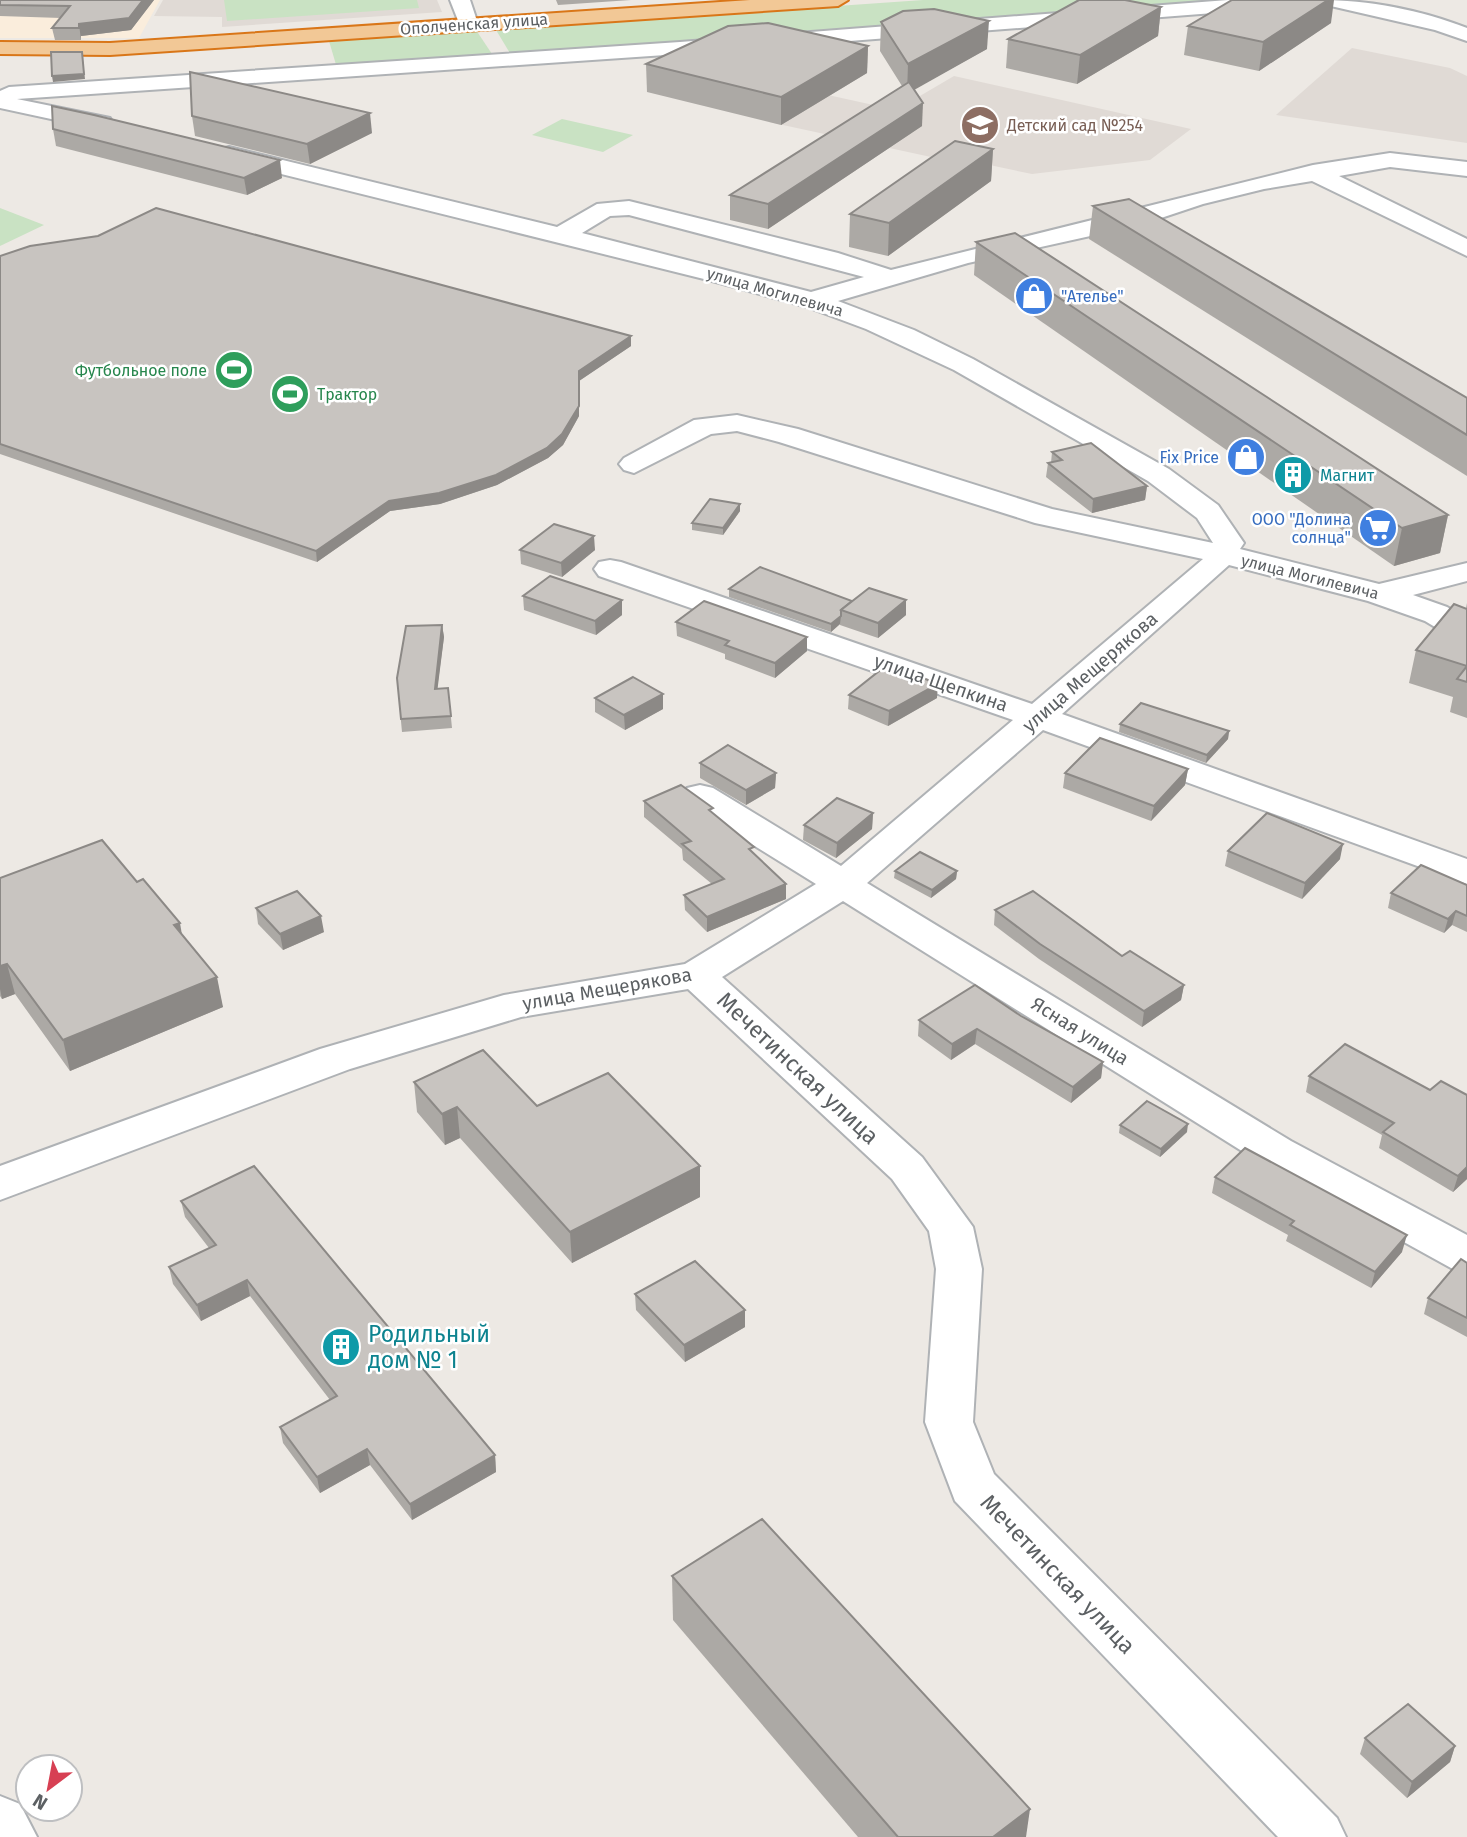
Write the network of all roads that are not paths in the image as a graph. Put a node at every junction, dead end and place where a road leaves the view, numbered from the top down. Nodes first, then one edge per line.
1 (460, 0) edge
2 (838, 0) edge
3 (1305, 0) edge
4 (1329, 0) edge
5 (468, 24) junction
6 (1467, 35) edge
7 (0, 48) edge
8 (110, 49) junction
9 (0, 66) edge
10 (0, 94) edge
11 (0, 102) edge
12 (125, 129) edge
13 (206, 149) edge
14 (1467, 169) edge
15 (1313, 173) junction
16 (1131, 220) junction
17 (1155, 234) edge
18 (561, 235) junction
19 (1467, 249) edge
20 (892, 278) junction
21 (813, 300) junction
22 (634, 464) dead end
23 (1222, 555) junction
24 (610, 569) dead end
25 (1467, 572) edge
26 (1379, 594) junction
27 (1467, 632) edge
28 (1038, 717) junction
29 (700, 796) edge
30 (1467, 872) edge
31 (842, 885) junction
32 (696, 975) junction
33 (0, 1184) edge
34 (1467, 1256) edge
35 (0, 1823) edge
36 (8, 1837) edge
37 (1317, 1837) edge

1 - 5 street
2 - 5 highway, Ополченская улица
3 - 10 street
4 - 6 street
5 - 8 highway, Ополченская улица
7 - 8 highway, Ополченская улица
8 - 9 highway, Ополченская улица
11 - 12 street
13 - 18 street, улица Могилевича
14 - 15 street
15 - 16 street
15 - 19 street
16 - 17 street
16 - 20 street
18 - 20 street
18 - 21 street, улица Могилевича
20 - 21 street
21 - 23 street, улица Могилевича
22 - 23 street
23 - 26 street, улица Могилевича
23 - 28 street, улица Мещерякова
24 - 28 street, улица Щепкина
25 - 26 street
26 - 27 street, улица Могилевича
28 - 30 street, улица Щепкина
28 - 31 street, улица Мещерякова
29 - 31 street, Ясная улица
31 - 32 street, улица Мещерякова
31 - 34 street, Ясная улица
32 - 33 street, улица Мещерякова
32 - 37 street, Мечетинская улица
35 - 36 street

